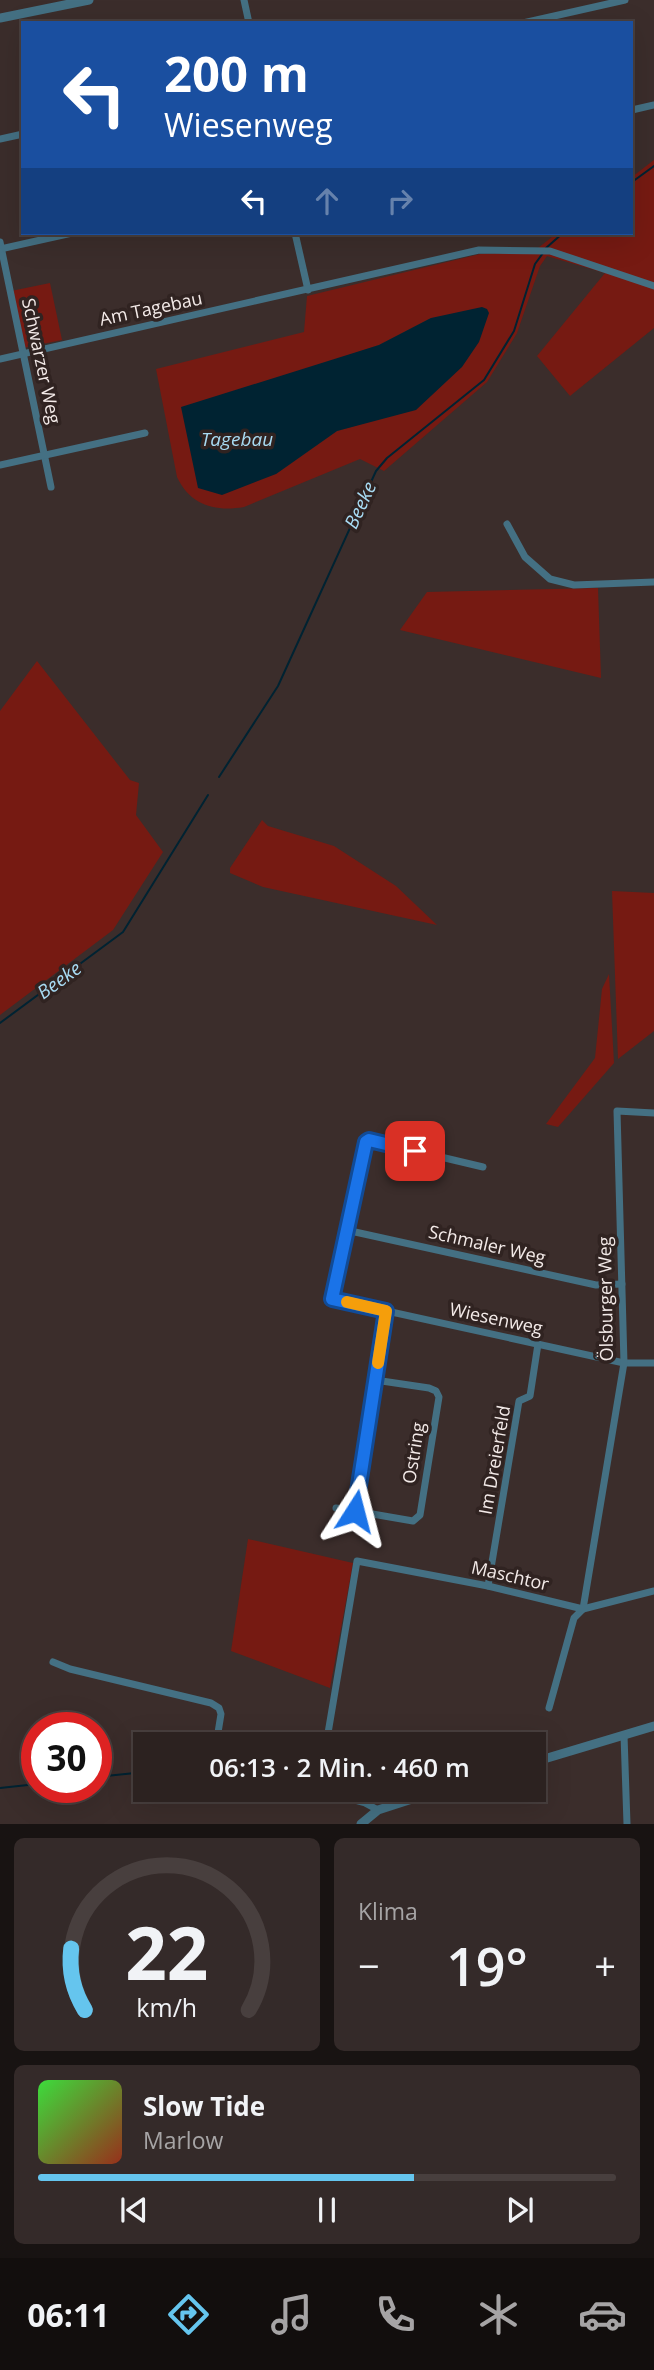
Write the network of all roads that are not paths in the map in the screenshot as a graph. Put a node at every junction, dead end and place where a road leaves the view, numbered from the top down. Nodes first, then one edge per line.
1 (89, 0) edge
2 (244, 0) edge
3 (625, 0) edge
4 (52, 4) edge
5 (0, 18) edge
6 (249, 21) edge
7 (532, 21) edge
8 (654, 105) edge
9 (633, 110) edge
10 (21, 134) edge
11 (0, 139) edge
12 (61, 235) edge
13 (295, 235) edge
14 (0, 246) edge
15 (654, 286) edge
16 (308, 290) junction
17 (22, 354) junction
18 (0, 359) edge
19 (145, 433) dead end
20 (45, 455) junction
21 (0, 466) edge
22 (51, 487) dead end
23 (507, 524) dead end
24 (654, 582) edge
25 (654, 1113) edge
26 (482, 1167) dead end
27 (346, 1230) junction
28 (622, 1284) junction
29 (386, 1311) junction
30 (538, 1344) junction
31 (624, 1363) junction
32 (654, 1363) edge
33 (375, 1380) junction
34 (336, 1508) dead end
35 (355, 1511) junction
36 (488, 1586) junction
37 (654, 1591) edge
38 (583, 1609) junction
39 (53, 1662) dead end
40 (549, 1708) dead end
41 (654, 1726) edge
42 (218, 1732) edge
43 (328, 1732) edge
44 (624, 1734) junction
45 (546, 1758) edge
46 (365, 1802) edge
47 (403, 1802) edge
48 (378, 1810) junction
49 (361, 1824) edge
50 (627, 1824) edge

1 - 4 street
2 - 6 street
3 - 7 street
4 - 5 street
8 - 9 street
10 - 11 street
12 - 14 street
13 - 16 street
14 - 17 street, Schwarzer Weg
15 - 16 street, Am Tagebau
16 - 17 street, Am Tagebau
17 - 18 street, Am Tagebau
17 - 20 street, Schwarzer Weg
19 - 20 street
20 - 21 street
20 - 22 street, Schwarzer Weg
23 - 24 street
25 - 28 street, Ölsburger Weg
26 - 27 street
27 - 28 street, Schmaler Weg
27 - 29 street, Wiesenweg
28 - 31 street, Ölsburger Weg
29 - 30 street, Wiesenweg
29 - 33 street
30 - 31 street, Wiesenweg
30 - 36 street, Im Dreierfeld
31 - 32 street, Wiesenweg
31 - 38 street, Ölsburger Weg
33 - 35 street
33 - 35 street, Ostring
34 - 35 street, Ostring
36 - 38 street, Maschtor
36 - 43 street, Maschtor
37 - 38 street, Maschtor
38 - 40 street, Ölsburger Weg
39 - 42 street
41 - 44 street
44 - 45 street
44 - 50 street
46 - 48 street
47 - 48 street
48 - 49 street

